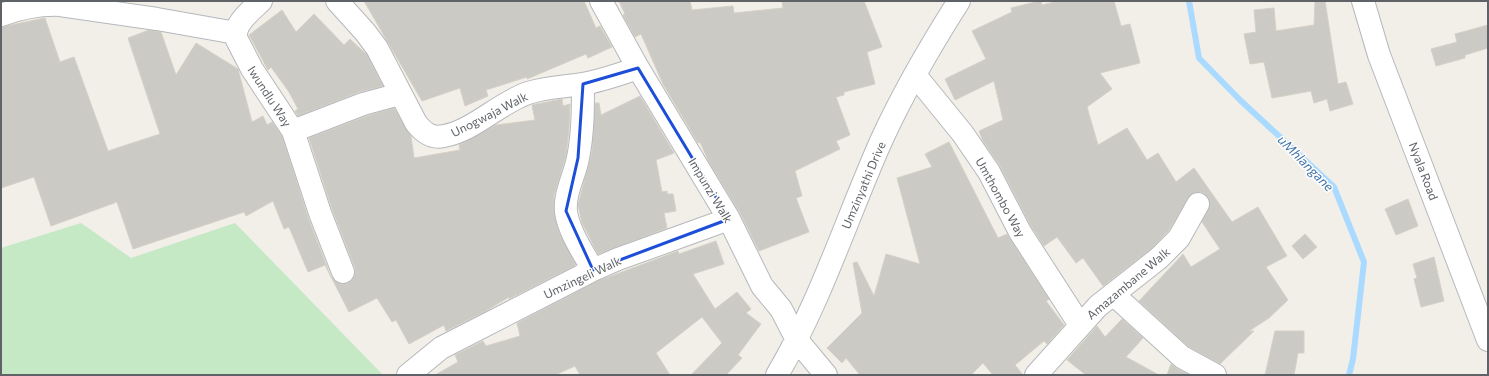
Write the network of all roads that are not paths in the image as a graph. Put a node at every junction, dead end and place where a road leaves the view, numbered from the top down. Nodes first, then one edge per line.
1 (102, 1) edge
2 (261, 1) edge
3 (337, 1) edge
4 (601, 1) edge
5 (959, 1) edge
6 (1363, 1) edge
7 (1, 15) edge
8 (238, 27) junction
9 (638, 68) junction
10 (915, 75) junction
11 (583, 84) junction
12 (400, 94) junction
13 (293, 131) junction
14 (1198, 204) dead end
15 (729, 219) junction
16 (593, 270) junction
17 (344, 272) dead end
18 (1112, 294) junction
19 (1080, 325) junction
20 (797, 340) junction
21 (1488, 340) edge
22 (408, 375) edge
23 (777, 375) edge
24 (826, 375) edge
25 (1036, 375) edge
26 (1215, 375) edge

1 - 8 street
2 - 8 street
3 - 12 street, Unogwaja Walk
4 - 9 street, Impunzi Walk
5 - 10 street, Umzinyathi Drive
6 - 21 street, Nyala Road
7 - 8 street
8 - 13 street, Iwundlu Way
9 - 11 street, Unogwaja Walk
9 - 15 street, Impunzi Walk
10 - 19 street, Umthombo Way
10 - 20 street, Umzinyathi Drive
11 - 12 street, Unogwaja Walk
11 - 16 street
12 - 13 street, Iwundlu Way
13 - 17 street
14 - 18 street, Amazambane Walk
15 - 16 street, Umzingeli Walk
15 - 20 street, Impunzi Walk
16 - 22 street, Umzingeli Walk
18 - 19 street, Amazambane Walk
18 - 26 street
19 - 25 street, Amazambane Walk
20 - 23 street, Umzinyathi Drive
20 - 24 street, Impunzi Walk

